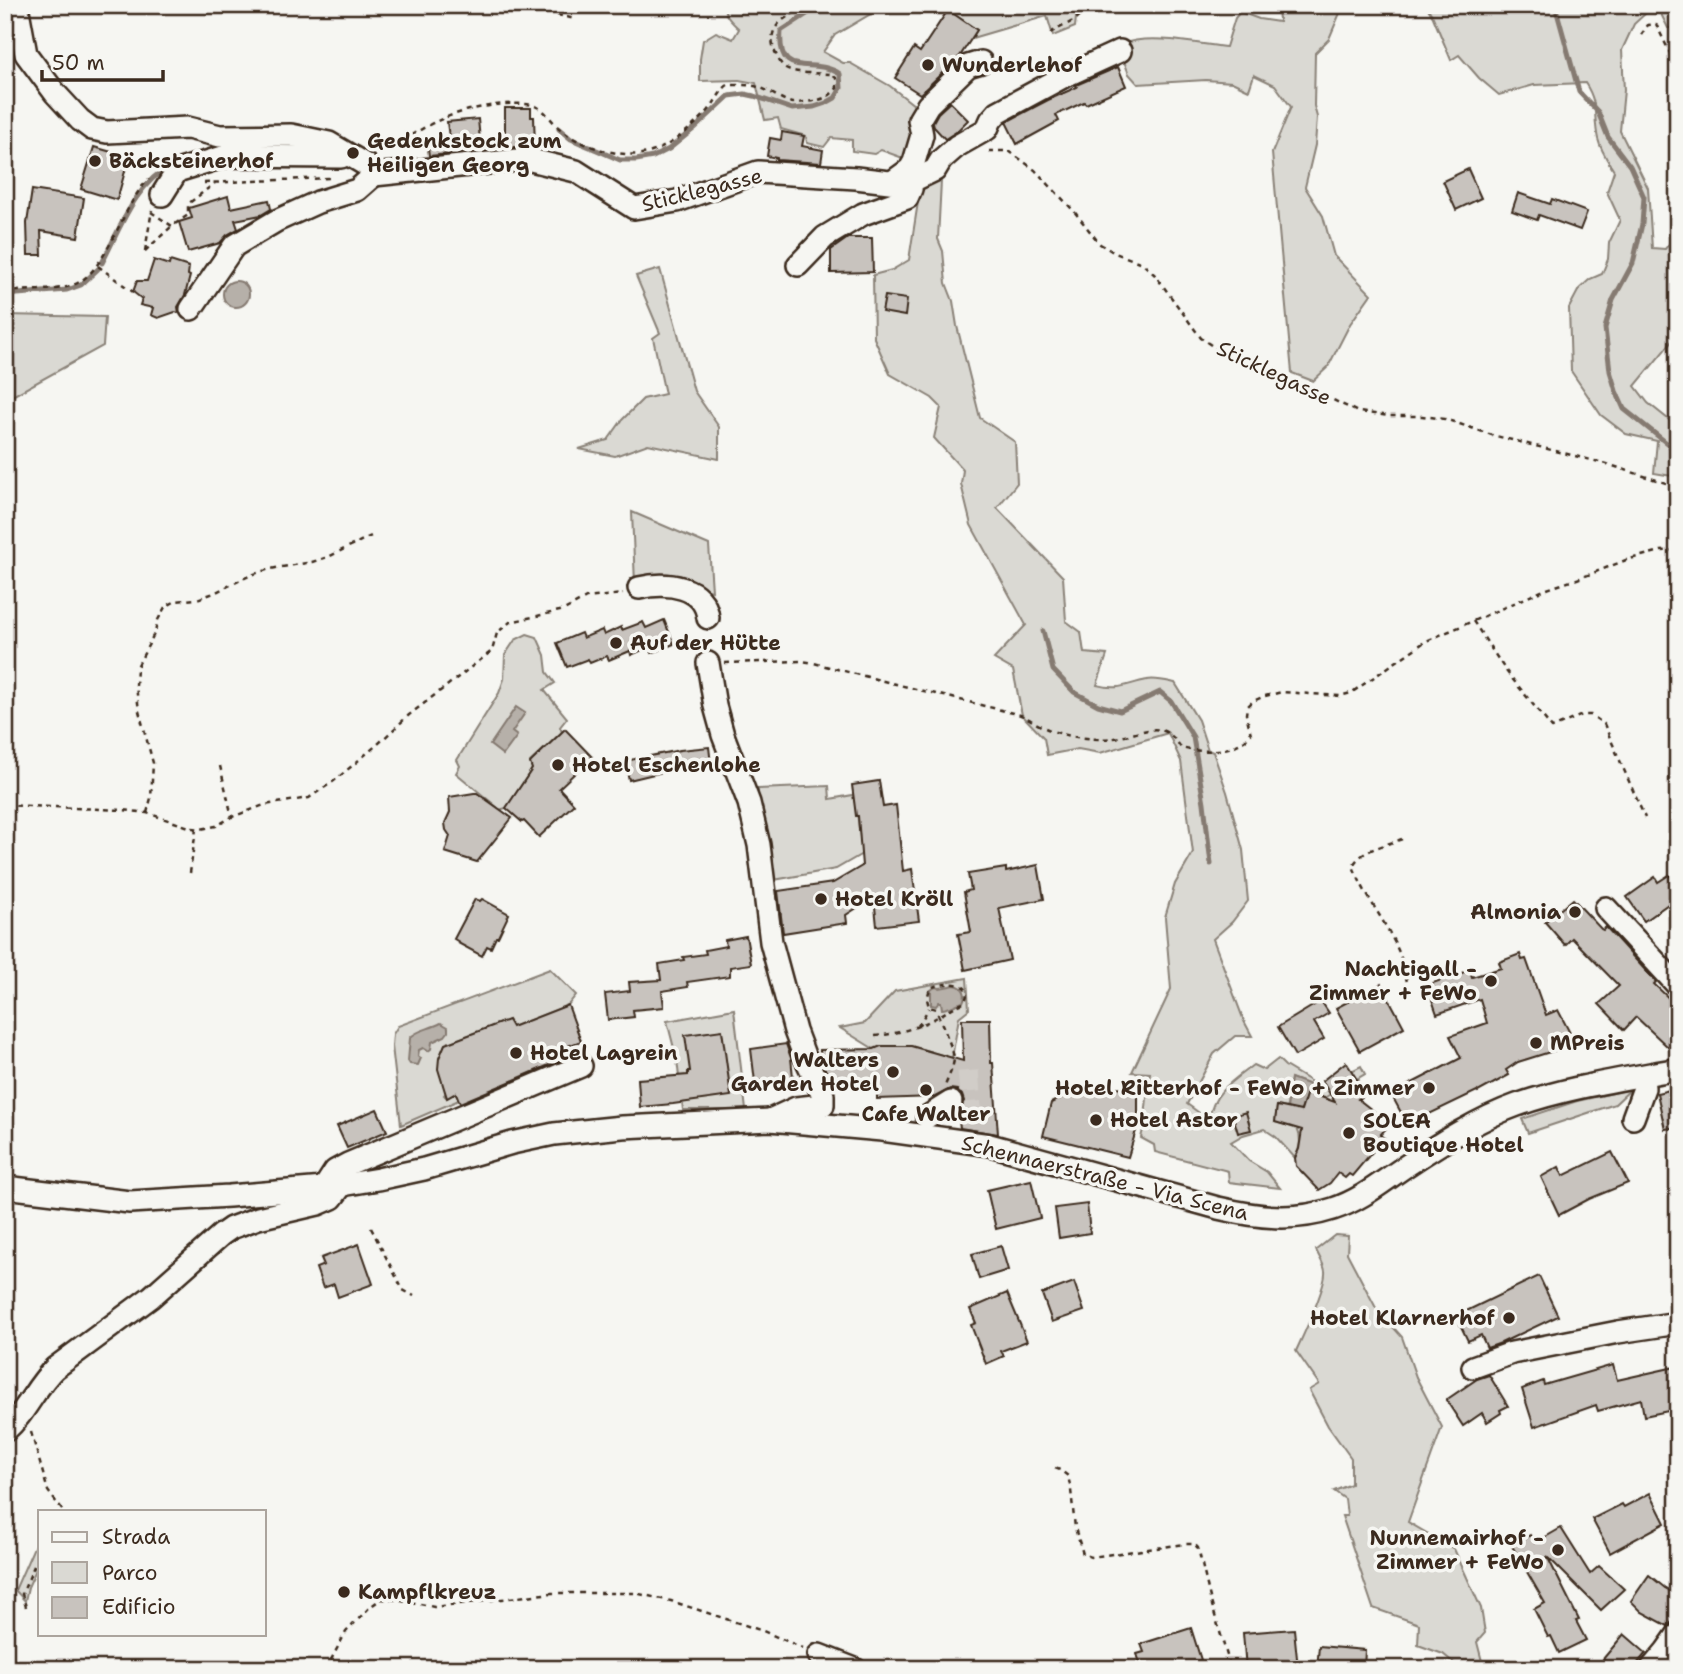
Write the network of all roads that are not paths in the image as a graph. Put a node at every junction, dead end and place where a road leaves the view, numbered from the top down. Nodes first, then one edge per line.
1 (17, 5) edge
2 (1120, 51) dead end
3 (981, 62) dead end
4 (341, 151) junction
5 (909, 171) junction
6 (374, 175) junction
7 (156, 204) road end
8 (798, 265) dead end
9 (191, 309) dead end
10 (639, 588) road end
11 (708, 618) dead end
12 (708, 663) road end
13 (1606, 908) dead end
14 (1678, 986) edge
15 (580, 1066) dead end
16 (1678, 1069) edge
17 (1643, 1076) junction
18 (947, 1098) tunnel mouth
19 (927, 1117) dead end
20 (1633, 1118) dead end
21 (770, 1120) junction
22 (5, 1186) edge
23 (333, 1186) junction
24 (1678, 1323) edge
25 (1473, 1367) dead end
26 (5, 1431) edge
27 (1678, 1634) edge
28 (819, 1655) road end
29 (855, 1669) edge
30 (1651, 1669) edge

1 - 4 street
2 - 5 street
3 - 5 street
4 - 6 street
4 - 7 street
5 - 6 street, Sticklegasse
5 - 8 street
6 - 9 street
10 - 11 street
12 - 21 street
13 - 14 street
15 - 23 street
16 - 17 street, Schennaerstraße - Via Scena
17 - 20 street
17 - 21 street, Schennaerstraße - Via Scena
18 - 19 street
21 - 23 street, Schennaerstraße - Via Scena
22 - 23 street, Schennaerstraße - Via Scena
23 - 26 street
24 - 25 street
27 - 30 street
28 - 29 street

